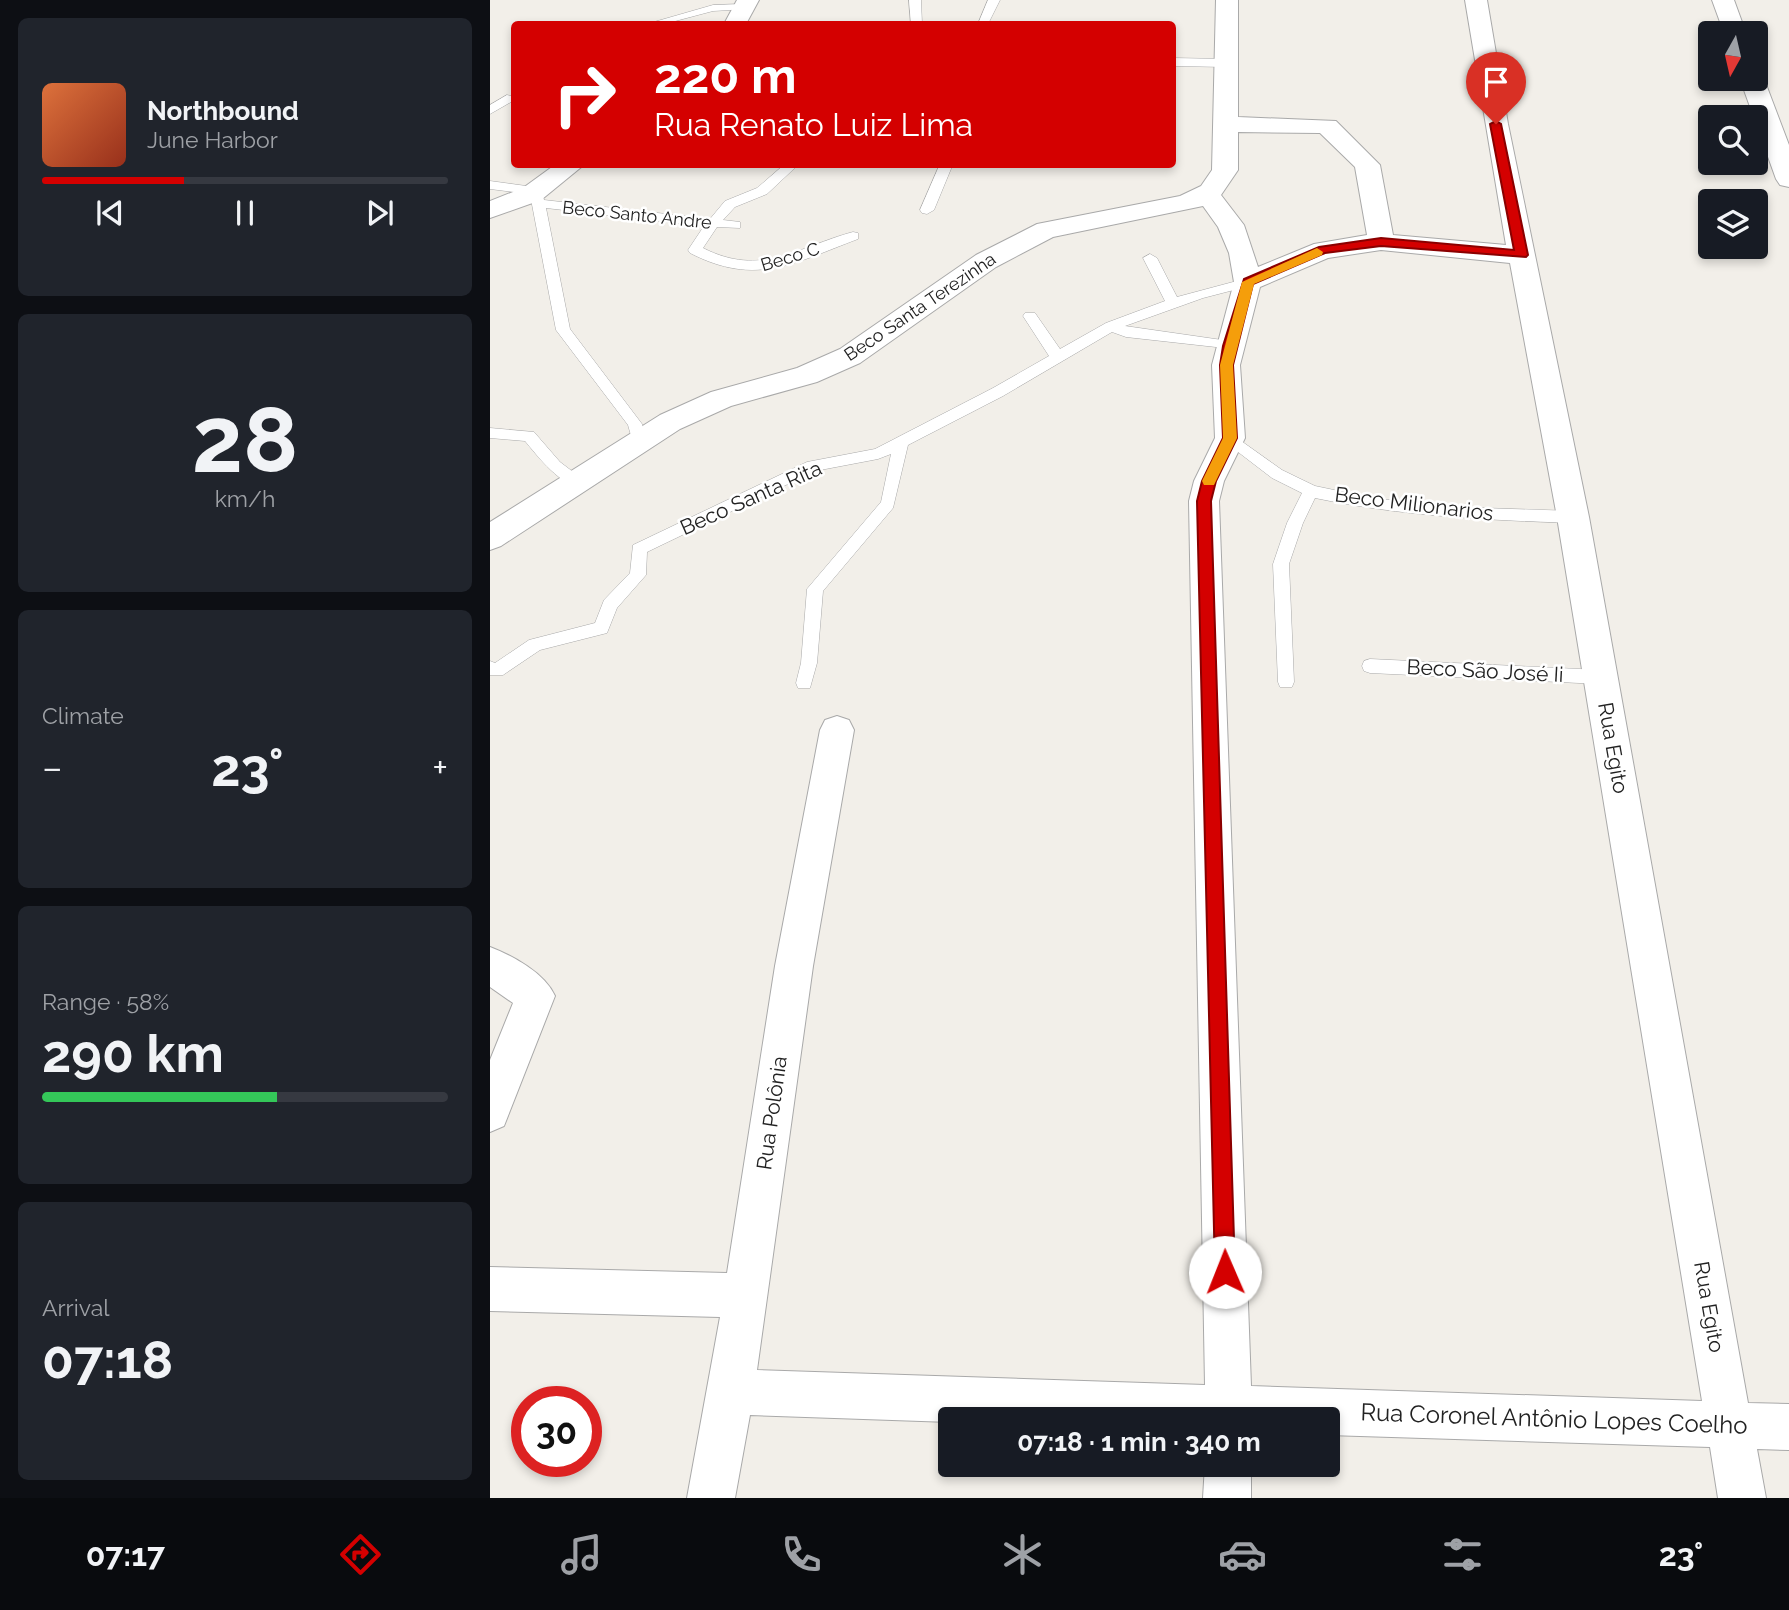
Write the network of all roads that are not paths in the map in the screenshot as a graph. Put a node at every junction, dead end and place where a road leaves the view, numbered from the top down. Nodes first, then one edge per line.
1 (915, 0) edge
2 (994, 0) edge
3 (1227, 0) edge
4 (1476, 0) edge
5 (1723, 0) edge
6 (742, 11) edge
7 (664, 21) edge
8 (917, 21) edge
9 (984, 21) edge
10 (1731, 21) edge
11 (1176, 62) edge
12 (1227, 63) junction
13 (1756, 91) edge
14 (507, 99) dead end
15 (490, 110) edge
16 (1227, 124) junction
17 (568, 168) edge
18 (788, 168) edge
19 (945, 168) edge
20 (1789, 179) edge
21 (490, 185) edge
22 (1208, 195) junction
23 (537, 197) junction
24 (490, 210) edge
25 (927, 210) dead end
26 (713, 223) junction
27 (735, 225) dead end
28 (853, 236) dead end
29 (1381, 242) junction
30 (1521, 255) junction
31 (1150, 258) dead end
32 (1248, 282) junction
33 (1173, 303) junction
34 (1030, 316) dead end
35 (1111, 327) junction
36 (1229, 346) junction
37 (1057, 356) junction
38 (490, 433) edge
39 (1230, 438) junction
40 (639, 442) junction
41 (901, 443) junction
42 (577, 481) junction
43 (1311, 491) junction
44 (1573, 517) junction
45 (490, 538) edge
46 (1370, 666) dead end
47 (490, 668) edge
48 (1600, 677) junction
49 (1286, 682) dead end
50 (804, 683) dead end
51 (837, 730) dead end
52 (490, 965) edge
53 (490, 1112) edge
54 (490, 1289) edge
55 (745, 1296) junction
56 (731, 1392) junction
57 (1071, 1407) edge
58 (1229, 1407) edge
59 (1340, 1416) edge
60 (1729, 1424) junction
61 (1789, 1427) edge
62 (1228, 1477) edge
63 (711, 1498) edge
64 (1227, 1498) edge
65 (1742, 1498) edge

1 - 8 lane
2 - 9 lane
3 - 12 street
4 - 30 street, Rua Egito
5 - 10 street
6 - 7 lane
11 - 12 lane
12 - 16 street
13 - 20 street
14 - 15 lane
16 - 22 street
16 - 29 street
17 - 23 street
18 - 26 lane, Beco C
19 - 25 lane
21 - 23 lane
22 - 32 street
22 - 40 street, Beco Santa Terezinha
23 - 24 street, Beco Santo Andre
23 - 26 lane, Beco Santo Andre
23 - 40 lane
26 - 27 lane, Beco Santo Andre
26 - 28 lane, Beco C
29 - 30 street
29 - 32 street
30 - 44 street, Rua Egito
31 - 33 lane
32 - 33 lane, Beco Santa Rita
32 - 36 street
33 - 35 lane, Beco Santa Rita
34 - 37 lane
35 - 36 lane
35 - 37 lane, Beco Santa Rita
36 - 39 street
37 - 41 lane, Beco Santa Rita
38 - 42 lane
39 - 43 lane, Beco Milionarios
39 - 58 street
40 - 42 street, Beco Santa Terezinha
41 - 47 lane, Beco Santa Rita
41 - 50 lane
42 - 45 street, Beco Santa Terezinha
43 - 44 lane, Beco Milionarios
43 - 49 lane
44 - 48 street, Rua Egito
46 - 48 lane, Beco São José Ii
48 - 60 street, Rua Egito
51 - 55 street, Rua Polônia
52 - 53 street
54 - 55 street
55 - 56 street, Rua Polônia
56 - 57 street, Rua Coronel Antônio Lopes Coelho
56 - 63 street, Rua Polônia
59 - 60 street, Rua Coronel Antônio Lopes Coelho
60 - 61 street, Rua Coronel Antônio Lopes Coelho
60 - 65 street, Rua Egito
62 - 64 street

